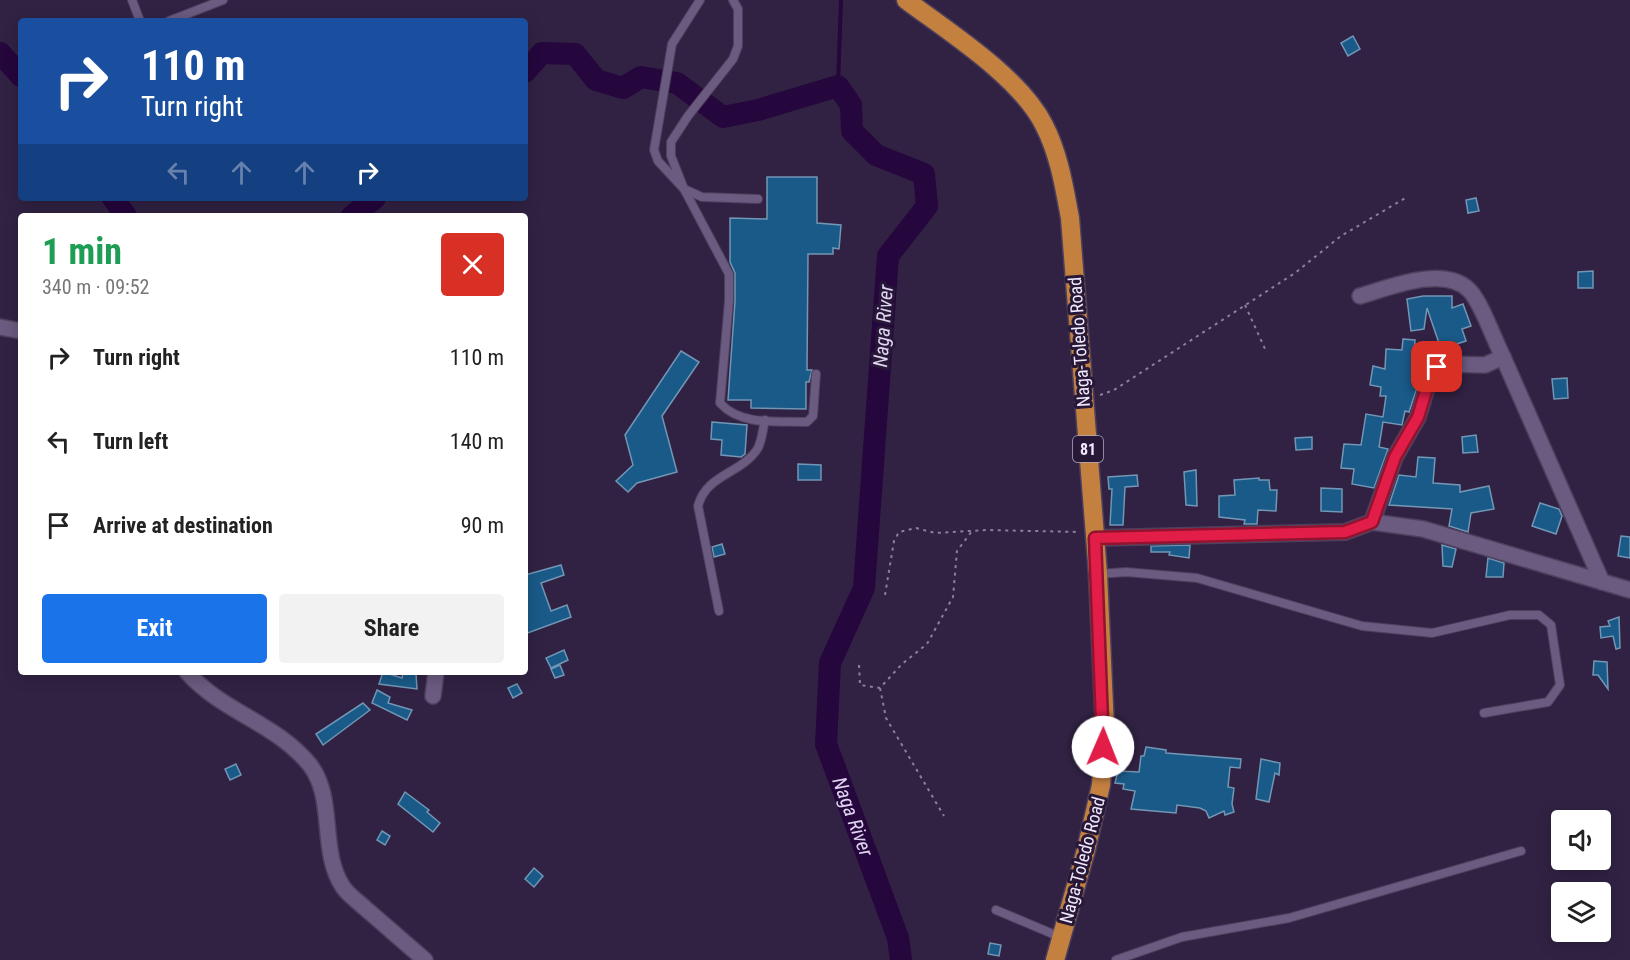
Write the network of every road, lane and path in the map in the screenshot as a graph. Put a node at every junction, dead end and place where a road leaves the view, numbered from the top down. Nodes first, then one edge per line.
1 (132, 0) edge
2 (223, 0) edge
3 (700, 0) edge
4 (733, 0) edge
5 (906, 0) edge
6 (139, 18) edge
7 (177, 18) edge
8 (684, 189) junction
9 (1407, 197) dead end
10 (758, 199) dead end
11 (1360, 296) dead end
12 (1245, 304) junction
13 (0, 327) edge
14 (18, 330) edge
15 (1266, 351) dead end
16 (1503, 357) junction
17 (816, 374) dead end
18 (1083, 400) junction
19 (765, 420) junction
20 (1372, 522) junction
21 (972, 531) junction
22 (1095, 535) junction
23 (1098, 574) junction
24 (1602, 582) junction
25 (1630, 590) edge
26 (885, 595) dead end
27 (719, 611) dead end
28 (859, 665) dead end
29 (190, 675) edge
30 (436, 675) edge
31 (880, 688) junction
32 (433, 696) dead end
33 (1484, 713) dead end
34 (944, 816) dead end
35 (1521, 850) dead end
36 (996, 910) dead end
37 (1061, 937) junction
38 (425, 960) edge
39 (1055, 960) edge
40 (1116, 960) edge

1 - 6 lane
2 - 7 lane
3 - 8 lane
4 - 8 lane
5 - 18 highway, Naga-Toledo Road / 81
8 - 10 lane
8 - 19 lane
9 - 12 path
11 - 16 street
12 - 15 path
12 - 18 path
13 - 14 street
16 - 20 street
16 - 24 street
17 - 19 lane
18 - 22 highway, Naga-Toledo Road / 81
19 - 27 lane
20 - 22 street
20 - 24 street
21 - 22 path
21 - 26 path
21 - 31 path
22 - 23 highway, Naga-Toledo Road / 81
23 - 33 lane
23 - 37 highway, Naga-Toledo Road / 81
24 - 25 street
28 - 31 path
29 - 38 street
30 - 32 street
31 - 34 path
35 - 40 lane
36 - 37 lane
37 - 39 highway, Naga-Toledo Road / 81

